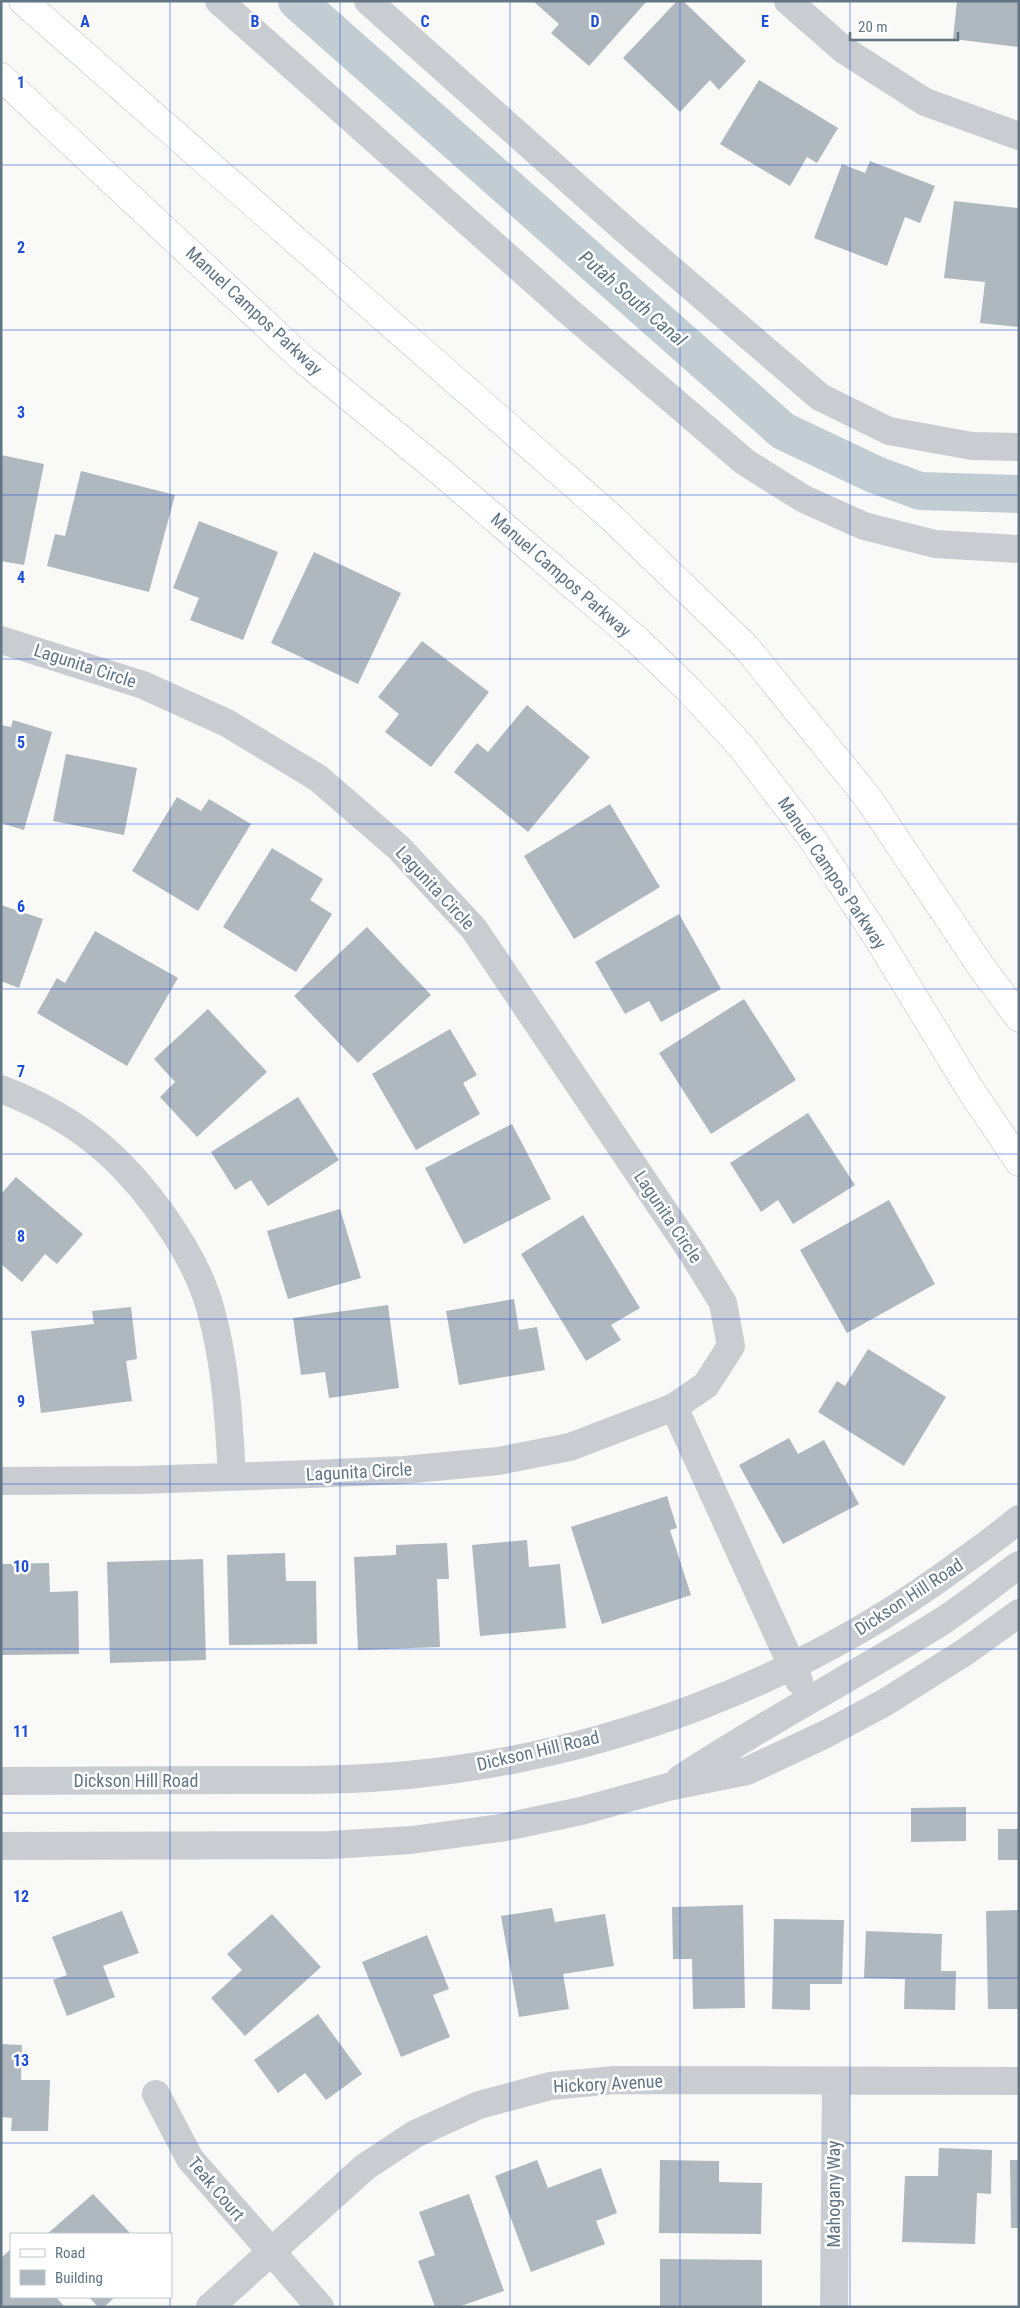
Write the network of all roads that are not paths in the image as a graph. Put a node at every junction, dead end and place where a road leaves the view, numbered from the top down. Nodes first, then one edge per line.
1 (23, 1) edge
2 (219, 1) edge
3 (368, 1) edge
4 (788, 1) edge
5 (1, 77) edge
6 (1019, 136) edge
7 (1019, 447) edge
8 (1019, 549) edge
9 (1, 640) edge
10 (1019, 1018) edge
11 (1, 1089) edge
12 (1019, 1162) edge
13 (674, 1407) junction
14 (232, 1477) junction
15 (1, 1481) edge
16 (1019, 1519) edge
17 (1019, 1565) edge
18 (1019, 1613) edge
19 (792, 1666) junction
20 (809, 1702) junction
21 (1, 1781) edge
22 (668, 1787) junction
23 (1, 1846) edge
24 (836, 2081) junction
25 (1019, 2081) edge
26 (156, 2094) dead end
27 (271, 2252) junction
28 (210, 2307) edge
29 (320, 2307) edge
30 (834, 2307) edge

1 - 10 main road
2 - 8 street
3 - 7 street
4 - 6 street
5 - 12 main road, Manuel Campos Parkway
9 - 13 street, Lagunita Circle
11 - 14 street
13 - 14 street, Lagunita Circle
13 - 19 street
14 - 15 street, Lagunita Circle
16 - 19 street, Dickson Hill Road
17 - 20 street, Dickson Hill Road
18 - 22 street, Dickson Hill Road
19 - 20 street
19 - 21 street, Dickson Hill Road
20 - 22 street, Dickson Hill Road
22 - 23 street, Dickson Hill Road
24 - 25 street, Hickory Avenue
24 - 27 street, Hickory Avenue
24 - 30 street, Mahogany Way
26 - 27 street, Teak Court
27 - 28 street, Hickory Avenue
27 - 29 street, Teak Court

